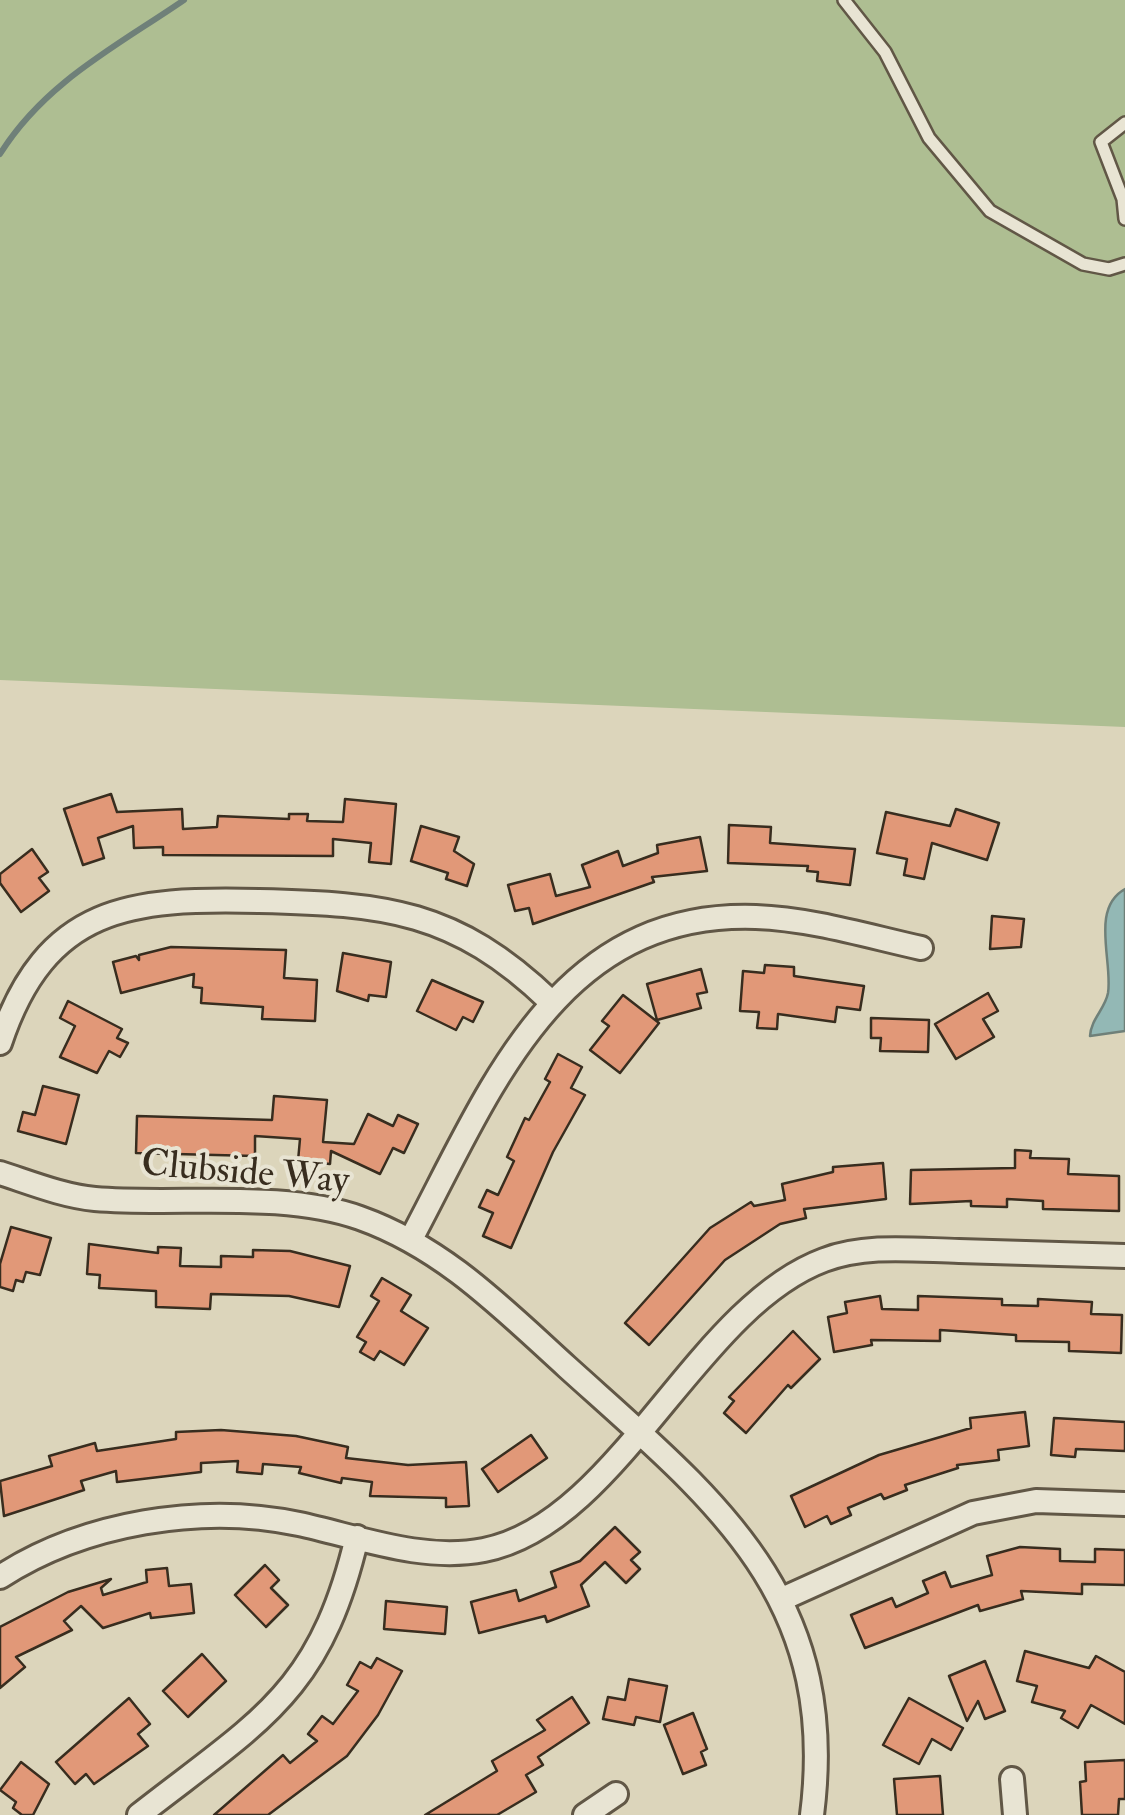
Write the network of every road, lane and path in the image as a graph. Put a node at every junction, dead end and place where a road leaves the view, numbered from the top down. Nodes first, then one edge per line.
1 (844, 0) edge
2 (1125, 123) edge
3 (1125, 219) edge
4 (1125, 264) edge
5 (921, 948) dead end
6 (550, 1001) junction
7 (0, 1043) edge
8 (0, 1174) edge
9 (411, 1239) junction
10 (1125, 1256) edge
11 (638, 1431) junction
12 (1125, 1504) edge
13 (357, 1537) junction
14 (0, 1578) edge
15 (780, 1600) junction
16 (1012, 1779) dead end
17 (616, 1794) dead end
18 (139, 1815) edge
19 (585, 1815) edge
20 (812, 1815) edge
21 (1015, 1815) edge

1 - 4 lane
2 - 3 lane
5 - 6 street
6 - 7 street
6 - 9 street
8 - 9 street, Clubside Way
9 - 11 street, Clubside Way
10 - 11 street
11 - 13 street
11 - 15 street, Clubside Way
12 - 15 street
13 - 14 street
13 - 18 street
15 - 20 street, Clubside Way
16 - 21 street
17 - 19 street

